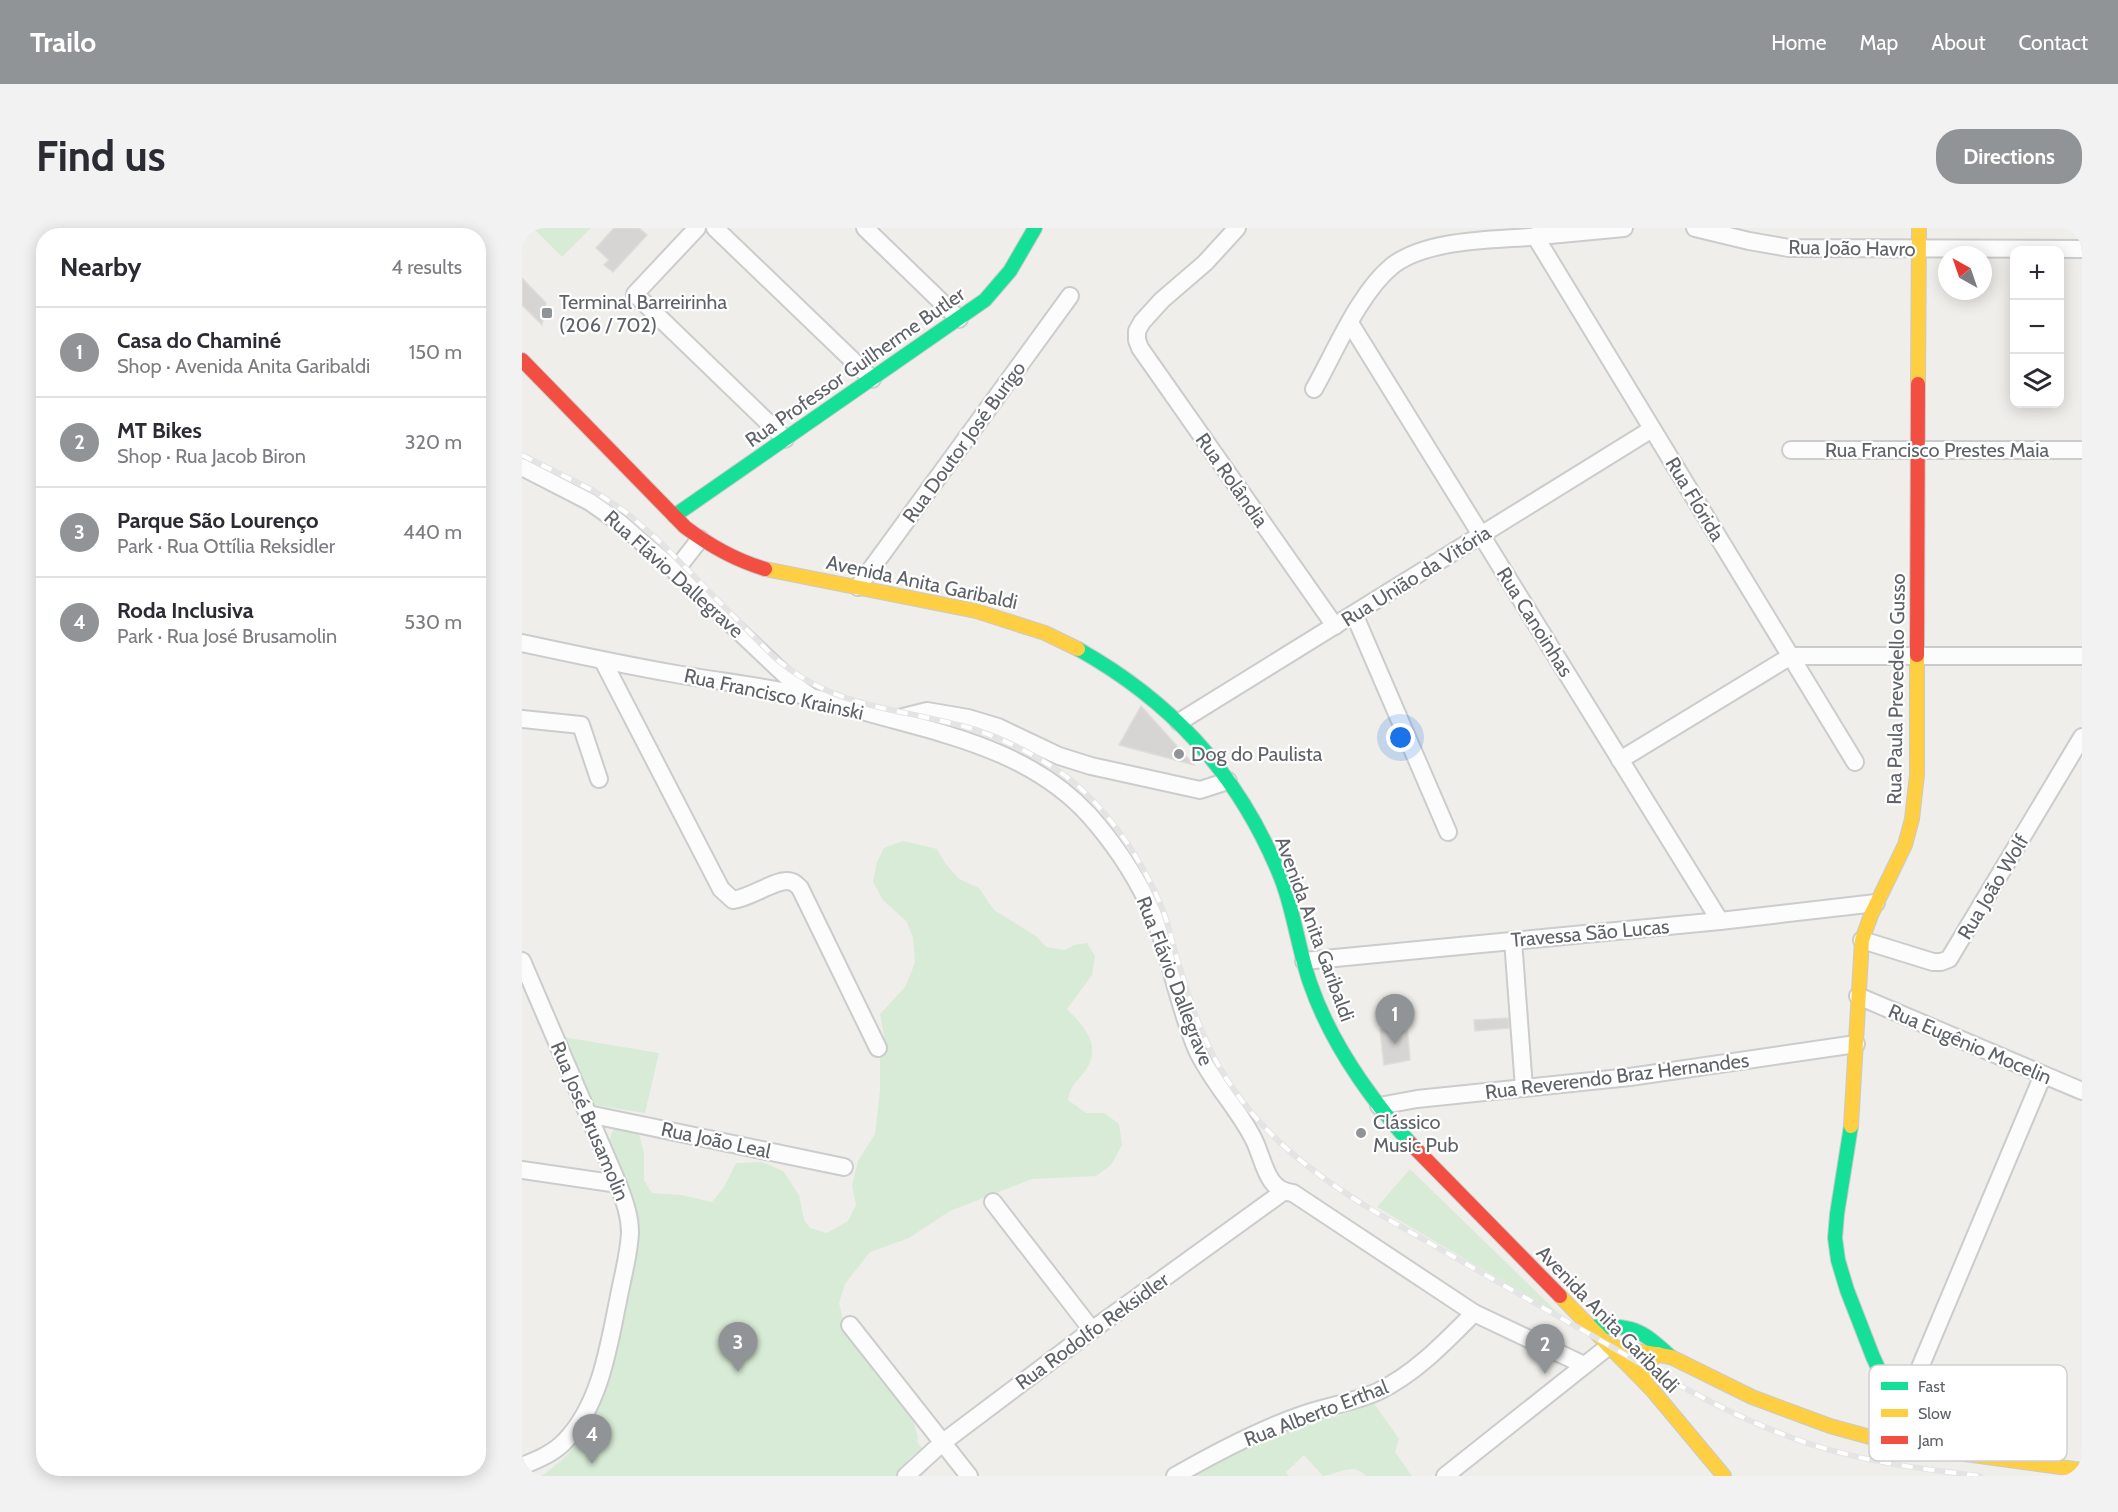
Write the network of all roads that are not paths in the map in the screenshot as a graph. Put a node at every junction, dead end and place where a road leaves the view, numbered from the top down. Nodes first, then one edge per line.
1 (697, 228) edge
2 (715, 228) edge
3 (865, 228) edge
4 (1237, 228) edge
5 (1624, 228) edge
6 (1695, 228) edge
7 (1919, 228) edge
8 (1716, 231) edge
9 (1027, 232) edge
10 (1476, 235) edge
11 (1535, 236) junction
12 (1919, 249) junction
13 (2082, 249) edge
14 (1070, 296) dead end
15 (959, 319) junction
16 (1350, 323) junction
17 (522, 360) edge
18 (872, 379) junction
19 (1314, 389) dead end
20 (1653, 429) junction
21 (785, 439) junction
22 (1791, 450) dead end
23 (1918, 450) junction
24 (2082, 450) edge
25 (522, 467) edge
26 (674, 516) junction
27 (1481, 535) junction
28 (700, 539) junction
29 (675, 571) junction
30 (858, 587) junction
31 (1354, 614) junction
32 (1335, 626) junction
33 (522, 643) edge
34 (1791, 656) junction
35 (1918, 656) junction
36 (2082, 656) edge
37 (603, 661) junction
38 (813, 698) junction
39 (522, 719) edge
40 (894, 720) junction
41 (1179, 722) junction
42 (2082, 737) edge
43 (1620, 760) junction
44 (1855, 762) dead end
45 (599, 779) dead end
46 (1228, 782) junction
47 (1448, 832) dead end
48 (1876, 903) junction
49 (1720, 921) junction
50 (1862, 939) junction
51 (1513, 940) junction
52 (522, 961) edge
53 (1304, 961) junction
54 (1858, 996) junction
55 (1856, 1044) junction
56 (878, 1048) dead end
57 (2043, 1075) junction
58 (1524, 1088) junction
59 (2082, 1091) edge
60 (1379, 1106) junction
61 (588, 1114) junction
62 (844, 1167) dead end
63 (522, 1170) edge
64 (618, 1184) junction
65 (1283, 1192) junction
66 (993, 1202) dead end
67 (1474, 1312) junction
68 (850, 1324) dead end
69 (1590, 1327) junction
70 (1092, 1330) junction
71 (1609, 1346) junction
72 (1664, 1356) junction
73 (1584, 1365) junction
74 (1878, 1365) edge
75 (1921, 1365) edge
76 (1645, 1382) junction
77 (1869, 1437) edge
78 (942, 1443) junction
79 (2016, 1461) edge
80 (522, 1466) edge
81 (2082, 1470) edge
82 (906, 1476) edge
83 (969, 1476) edge
84 (1175, 1476) edge
85 (1445, 1476) edge
86 (1724, 1476) edge

1 - 21 street
2 - 18 street
3 - 15 street
4 - 32 street, Rua Rolândia
5 - 11 street
6 - 8 street, Rua João Havro
7 - 12 main road, Rua Paula Prevedello Gusso
8 - 12 street, Rua João Havro
9 - 15 main road, Rua Professor Guilherme Butler
10 - 11 street
10 - 16 street
11 - 20 street, Rua Flórida
12 - 13 street, Rua João Havro
12 - 23 main road, Rua Paula Prevedello Gusso
14 - 30 street, Rua Doutor José Burigo
15 - 18 main road, Rua Professor Guilherme Butler
16 - 19 street
16 - 27 street, Rua Canoinhas
17 - 26 main road, Avenida Anita Garibaldi
18 - 21 main road, Rua Professor Guilherme Butler
20 - 27 street, Rua União da Vitória
20 - 34 street, Rua Flórida
21 - 26 main road, Rua Professor Guilherme Butler
22 - 23 street, Rua Francisco Prestes Maia
23 - 24 street, Rua Francisco Prestes Maia
23 - 35 main road, Rua Paula Prevedello Gusso
25 - 29 street, Rua Flávio Dallegrave
26 - 28 main road, Avenida Anita Garibaldi
27 - 31 street, Rua União da Vitória
27 - 43 street, Rua Canoinhas
28 - 29 street
28 - 30 main road, Avenida Anita Garibaldi
29 - 38 street, Rua Flávio Dallegrave
30 - 41 main road, Avenida Anita Garibaldi
31 - 32 street, Rua União da Vitória
31 - 47 street
32 - 41 street, Rua União da Vitória
33 - 37 street, Rua Francisco Krainski
34 - 35 street
34 - 43 street
34 - 44 street, Rua Flórida
35 - 36 street
35 - 48 main road, Rua Paula Prevedello Gusso
37 - 38 street, Rua Francisco Krainski
37 - 56 street
38 - 40 street, Rua Francisco Krainski
39 - 45 street
40 - 46 street
40 - 65 street, Rua Flávio Dallegrave
41 - 46 main road, Avenida Anita Garibaldi
42 - 50 street, Rua João Wolf
43 - 49 street, Rua Canoinhas
46 - 53 main road, Avenida Anita Garibaldi
48 - 49 street, Travessa São Lucas
48 - 50 main road, Rua Paula Prevedello Gusso
49 - 51 street, Travessa São Lucas
50 - 54 main road, Rua Paula Prevedello Gusso
51 - 53 street, Travessa São Lucas
51 - 58 street
52 - 61 street, Rua José Brusamolin
53 - 60 main road, Avenida Anita Garibaldi
54 - 55 main road, Rua Paula Prevedello Gusso
54 - 57 street, Rua Eugênio Mocelin
55 - 58 street, Rua Reverendo Braz Hernandes
55 - 74 main road, Rua Paula Prevedello Gusso
57 - 59 street, Rua Eugênio Mocelin
57 - 75 street
58 - 60 street, Rua Reverendo Braz Hernandes
60 - 69 main road, Avenida Anita Garibaldi
61 - 62 street, Rua João Leal
61 - 64 street, Rua José Brusamolin
63 - 64 street
64 - 80 street, Rua José Brusamolin
65 - 67 street, Rua Flávio Dallegrave
65 - 70 street, Rua Rodolfo Reksidler
66 - 70 street
67 - 73 street, Rua Flávio Dallegrave
67 - 84 street, Rua Alberto Erthal
68 - 78 street
69 - 71 main road, Avenida Anita Garibaldi
69 - 72 main road
70 - 78 street, Rua Rodolfo Reksidler
71 - 72 main road
71 - 73 street
71 - 76 main road, Avenida Anita Garibaldi
72 - 76 main road
72 - 77 main road
73 - 85 street
76 - 86 main road, Avenida Anita Garibaldi
78 - 82 street, Rua Rodolfo Reksidler
78 - 83 street
79 - 81 main road

